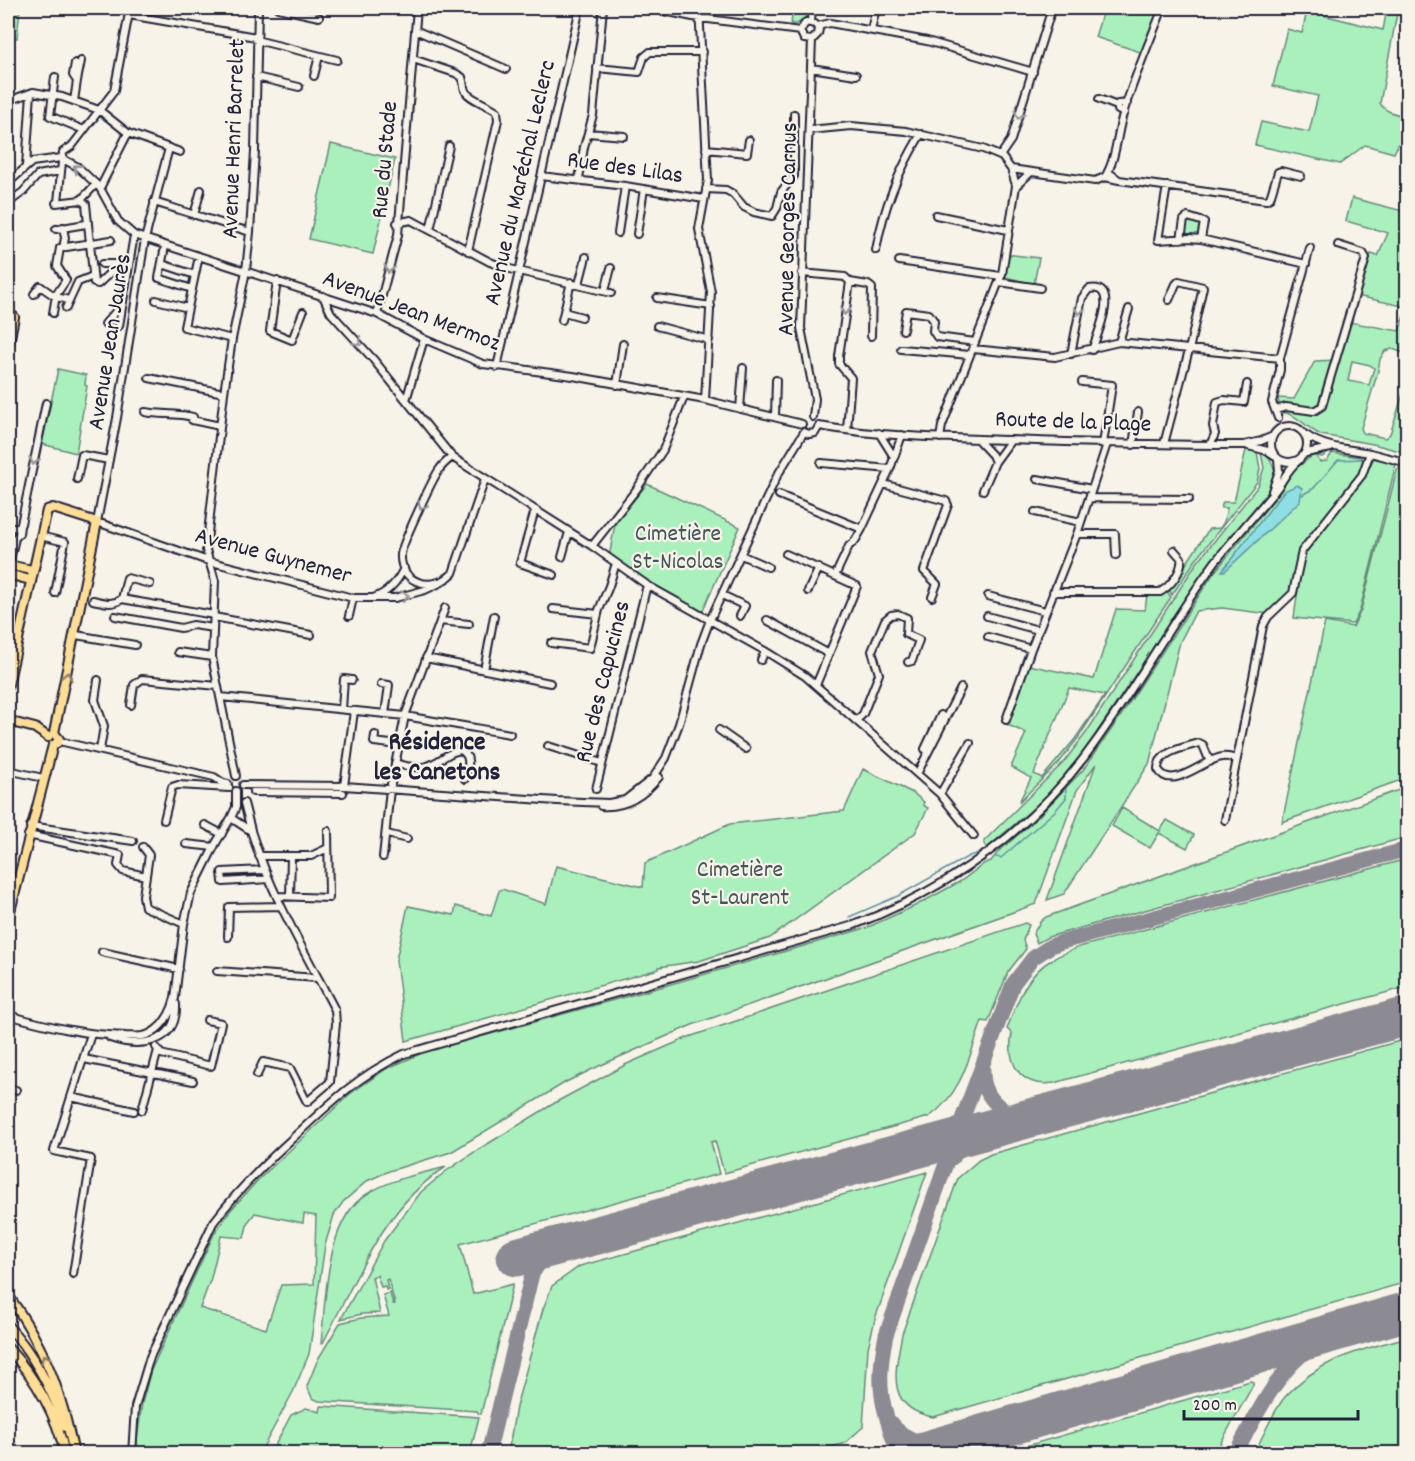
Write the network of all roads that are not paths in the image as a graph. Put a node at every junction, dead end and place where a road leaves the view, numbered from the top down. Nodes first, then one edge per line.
1 (258, 8) edge
2 (278, 8) edge
3 (417, 8) edge
4 (580, 8) edge
5 (603, 8) edge
6 (649, 8) edge
7 (699, 8) edge
8 (759, 8) edge
9 (788, 8) edge
10 (812, 8) edge
11 (876, 8) edge
12 (1052, 8) edge
13 (1163, 8) edge
14 (130, 11) edge
15 (319, 17) dead end
16 (700, 18) junction
17 (814, 24) junction
18 (415, 30) junction
19 (871, 30) junction
20 (800, 31) junction
21 (256, 39) junction
22 (812, 40) junction
23 (702, 52) junction
24 (319, 56) junction
25 (413, 59) junction
26 (337, 60) dead end
27 (78, 62) dead end
28 (597, 68) junction
29 (811, 68) junction
30 (506, 69) dead end
31 (1033, 72) junction
32 (856, 75) dead end
33 (314, 76) dead end
34 (55, 77) dead end
35 (256, 77) junction
36 (299, 87) dead end
37 (31, 93) junction
38 (52, 95) junction
39 (1099, 99) dead end
40 (8, 101) edge
41 (74, 101) junction
42 (1127, 103) junction
43 (1117, 106) junction
44 (99, 110) junction
45 (1124, 113) junction
46 (794, 114) dead end
47 (84, 130) junction
48 (809, 130) junction
49 (128, 133) junction
50 (588, 133) junction
51 (921, 134) junction
52 (624, 136) dead end
53 (749, 140) dead end
54 (449, 146) dead end
55 (169, 148) junction
56 (706, 149) junction
57 (180, 152) dead end
58 (1000, 156) junction
59 (61, 158) junction
60 (26, 166) junction
61 (1011, 169) junction
62 (60, 171) junction
63 (1031, 172) junction
64 (1106, 175) junction
65 (541, 176) junction
66 (1301, 176) dead end
67 (579, 179) junction
68 (8, 183) edge
69 (98, 186) junction
70 (625, 186) junction
71 (1016, 186) junction
72 (1167, 186) junction
73 (644, 189) junction
74 (706, 189) junction
75 (201, 190) dead end
76 (704, 199) junction
77 (81, 200) junction
78 (154, 202) junction
79 (8, 203) edge
80 (194, 215) junction
81 (936, 215) dead end
82 (398, 223) junction
83 (86, 224) junction
84 (430, 230) junction
85 (1008, 230) junction
86 (8, 231) edge
87 (250, 232) junction
88 (618, 233) dead end
89 (637, 234) dead end
90 (134, 235) junction
91 (145, 239) junction
92 (1181, 239) junction
93 (1201, 239) junction
94 (111, 240) dead end
95 (91, 243) junction
96 (1338, 245) dead end
97 (165, 246) junction
98 (62, 248) junction
99 (1310, 248) dead end
100 (8, 249) edge
101 (876, 250) dead end
102 (468, 251) junction
103 (199, 256) junction
104 (586, 257) dead end
105 (899, 261) dead end
106 (102, 264) dead end
107 (162, 264) junction
108 (1306, 264) junction
109 (611, 268) dead end
110 (125, 270) junction
111 (246, 271) junction
112 (518, 271) junction
113 (802, 273) junction
114 (195, 275) junction
115 (93, 276) junction
116 (1000, 279) junction
117 (277, 281) junction
118 (571, 282) junction
119 (850, 282) junction
120 (579, 284) junction
121 (1040, 288) dead end
122 (192, 289) junction
123 (34, 294) dead end
124 (323, 296) junction
125 (56, 297) junction
126 (657, 298) dead end
127 (69, 300) junction
128 (156, 300) dead end
129 (1169, 300) dead end
130 (123, 302) junction
131 (711, 306) junction
132 (66, 308) dead end
133 (188, 308) junction
134 (1129, 309) dead end
135 (303, 312) dead end
136 (564, 312) junction
137 (52, 313) dead end
138 (377, 314) junction
139 (11, 316) edge
140 (582, 317) dead end
141 (562, 320) dead end
142 (105, 324) dead end
143 (119, 326) dead end
144 (657, 326) dead end
145 (903, 330) dead end
146 (871, 336) dead end
147 (232, 339) junction
148 (424, 339) junction
149 (710, 340) junction
150 (1119, 342) junction
151 (623, 344) dead end
152 (8, 348) edge
153 (901, 349) dead end
154 (973, 349) junction
155 (1092, 350) junction
156 (1189, 350) junction
157 (1071, 354) junction
158 (1280, 358) junction
159 (497, 367) junction
160 (743, 368) dead end
161 (149, 378) dead end
162 (776, 380) dead end
163 (1083, 382) dead end
164 (618, 384) junction
165 (1247, 384) dead end
166 (224, 393) junction
167 (407, 397) dead end
168 (684, 397) junction
169 (705, 400) junction
170 (46, 403) dead end
171 (740, 409) junction
172 (1275, 410) junction
173 (145, 412) dead end
174 (1138, 412) dead end
175 (775, 417) junction
176 (813, 417) junction
177 (1278, 418) junction
178 (802, 424) junction
179 (220, 426) junction
180 (819, 426) junction
181 (1287, 426) junction
182 (1278, 429) junction
183 (847, 430) junction
184 (804, 432) junction
185 (879, 433) junction
186 (902, 435) junction
187 (1306, 435) junction
188 (1273, 436) junction
189 (940, 438) junction
190 (976, 439) junction
191 (1011, 440) junction
192 (1105, 444) junction
193 (1164, 444) junction
194 (1133, 445) junction
195 (1210, 445) junction
196 (1244, 445) junction
197 (1338, 448) junction
198 (1306, 453) junction
199 (1370, 453) junction
200 (894, 456) junction
201 (452, 457) junction
202 (1276, 457) junction
203 (110, 460) junction
204 (1299, 460) junction
205 (995, 462) junction
206 (821, 463) dead end
207 (1407, 463) edge
208 (890, 469) junction
209 (640, 472) dead end
210 (647, 476) junction
211 (77, 479) dead end
212 (1037, 479) dead end
213 (485, 480) junction
214 (883, 484) junction
215 (1092, 489) junction
216 (518, 490) dead end
217 (983, 490) dead end
218 (780, 495) dead end
219 (514, 497) junction
220 (1089, 498) junction
221 (1268, 499) junction
222 (1189, 500) dead end
223 (534, 510) junction
224 (1035, 512) dead end
225 (97, 522) junction
226 (1081, 522) junction
227 (20, 526) junction
228 (10, 527) edge
229 (862, 529) junction
230 (569, 532) junction
231 (66, 534) dead end
232 (1077, 534) junction
233 (40, 536) junction
234 (64, 542) junction
235 (592, 546) junction
236 (1174, 550) dead end
237 (786, 554) dead end
238 (741, 555) junction
239 (1116, 555) dead end
240 (562, 557) dead end
241 (208, 561) junction
242 (9, 562) edge
243 (616, 563) junction
244 (768, 567) dead end
245 (404, 568) junction
246 (819, 568) junction
247 (32, 570) junction
248 (8, 574) edge
249 (554, 575) dead end
250 (835, 576) junction
251 (30, 580) junction
252 (442, 582) junction
253 (150, 584) dead end
254 (647, 585) junction
255 (808, 591) dead end
256 (1053, 592) junction
257 (55, 593) dead end
258 (722, 595) junction
259 (988, 596) dead end
260 (932, 597) dead end
261 (353, 598) junction
262 (748, 598) dead end
263 (122, 599) junction
264 (367, 599) junction
265 (93, 600) dead end
266 (745, 606) junction
267 (445, 608) dead end
268 (553, 609) dead end
269 (589, 609) dead end
270 (1046, 611) junction
271 (598, 612) junction
272 (115, 616) dead end
273 (214, 616) junction
274 (349, 616) dead end
275 (494, 616) dead end
276 (740, 616) dead end
277 (987, 616) dead end
278 (710, 620) junction
279 (767, 620) dead end
280 (440, 621) junction
281 (469, 624) dead end
282 (213, 628) junction
283 (1038, 630) junction
284 (76, 635) junction
285 (311, 635) dead end
286 (988, 636) dead end
287 (8, 642) edge
288 (551, 643) dead end
289 (16, 644) junction
290 (135, 645) dead end
291 (1031, 649) junction
292 (765, 651) junction
293 (178, 652) dead end
294 (829, 654) junction
295 (212, 657) junction
296 (426, 658) junction
297 (761, 660) dead end
298 (908, 662) dead end
299 (484, 670) junction
300 (98, 680) dead end
301 (352, 680) dead end
302 (381, 684) dead end
303 (550, 684) dead end
304 (8, 685) edge
305 (218, 686) junction
306 (816, 686) junction
307 (961, 687) dead end
308 (221, 697) junction
309 (131, 705) dead end
310 (342, 709) junction
311 (354, 711) junction
312 (385, 714) junction
313 (941, 715) dead end
314 (405, 716) junction
315 (1006, 720) dead end
316 (856, 721) junction
317 (8, 724) edge
318 (719, 730) dead end
319 (510, 734) dead end
320 (375, 735) dead end
321 (53, 739) junction
322 (970, 743) dead end
323 (399, 745) junction
324 (548, 746) dead end
325 (746, 749) dead end
326 (100, 750) junction
327 (1237, 759) junction
328 (1210, 762) junction
329 (395, 763) junction
330 (602, 764) junction
331 (8, 770) edge
332 (915, 772) junction
333 (236, 776) junction
334 (44, 778) junction
335 (465, 779) dead end
336 (297, 784) junction
337 (243, 785) junction
338 (231, 788) junction
339 (390, 789) junction
340 (596, 789) dead end
341 (343, 790) junction
342 (253, 792) dead end
343 (297, 793) junction
344 (940, 794) junction
345 (244, 803) dead end
346 (231, 818) junction
347 (164, 820) dead end
348 (1225, 820) dead end
349 (205, 825) dead end
350 (30, 826) junction
351 (251, 831) junction
352 (328, 831) dead end
353 (222, 834) junction
354 (387, 834) junction
355 (28, 835) junction
356 (974, 836) dead end
357 (407, 839) dead end
358 (133, 841) dead end
359 (186, 844) dead end
360 (214, 847) junction
361 (143, 848) dead end
362 (328, 848) junction
363 (259, 855) junction
364 (291, 856) junction
365 (383, 857) dead end
366 (265, 870) junction
367 (146, 876) junction
368 (269, 879) junction
369 (277, 896) junction
370 (290, 896) junction
371 (281, 906) junction
372 (8, 919) edge
373 (184, 924) junction
374 (228, 938) dead end
375 (102, 952) dead end
376 (179, 969) junction
377 (217, 971) dead end
378 (317, 978) junction
379 (176, 998) junction
380 (8, 1015) edge
381 (207, 1020) dead end
382 (91, 1034) junction
383 (106, 1036) junction
384 (154, 1041) junction
385 (158, 1050) junction
386 (84, 1059) junction
387 (152, 1072) junction
388 (257, 1075) dead end
389 (193, 1082) dead end
390 (8, 1088) edge
391 (16, 1090) dead end
392 (71, 1097) junction
393 (142, 1110) dead end
394 (135, 1111) dead end
395 (73, 1274) dead end
396 (8, 1295) edge
397 (8, 1326) edge
398 (8, 1348) edge
399 (54, 1397) junction
400 (67, 1454) edge
401 (74, 1454) edge
402 (132, 1454) edge

1 - 21 street, Avenue Henri Barrelet
2 - 15 street
3 - 18 street, Rue du Stade
4 - 65 street, Avenue du Maréchal Leclerc
5 - 28 street
6 - 16 street
7 - 16 street
8 - 9 street
10 - 17 street
11 - 19 street
12 - 31 street
13 - 42 street
14 - 21 street
14 - 44 street
16 - 20 street
16 - 23 street
17 - 19 street
17 - 20 street
17 - 22 street
18 - 25 street, Rue du Stade
18 - 30 street
19 - 31 street
20 - 22 street
21 - 24 street
21 - 35 street, Avenue Henri Barrelet
22 - 29 street, Avenue Georges Carnus
23 - 28 street
23 - 56 street
24 - 26 street
24 - 33 street
25 - 82 street, Rue du Stade
25 - 102 street
27 - 41 street
28 - 50 street
29 - 32 street
29 - 48 street, Avenue Georges Carnus
31 -> 58 street
34 - 38 street
35 - 36 street
35 - 87 street, Avenue Henri Barrelet
37 - 38 street
37 - 40 street
37 - 60 street
38 - 41 street
38 - 47 street
39 - 43 street
41 - 44 street
42 - 43 street
42 - 45 street
43 - 45 street
44 - 47 street
44 - 49 street
45 - 64 street
46 - 74 street
47 - 59 street
48 - 51 street
48 - 113 street, Avenue Georges Carnus
49 - 55 street
49 - 69 street
50 - 52 street
50 - 67 street
51 - 58 street
51 - 101 street
53 - 56 street
54 - 84 street
55 - 57 street
55 - 78 street
56 - 74 street
58 - 61 street
59 - 60 street
59 - 62 street
69 -> 59 street, Avenue Jean Jaurès
60 - 68 street
61 - 63 street
61 - 71 street
62 - 77 street
62 - 79 street
63 - 64 street
63 - 71 street
64 - 72 street
65 - 67 street, Rue des Lilas
65 - 112 street, Avenue du Maréchal Leclerc
66 - 72 street
67 - 70 street, Rue des Lilas
69 - 77 street
69 - 90 street, Avenue Jean Jaurès
70 - 73 street, Rue des Lilas
70 - 88 street
71 - 85 street
72 - 92 street
73 - 76 street, Rue des Lilas
73 - 89 street
74 - 76 street
75 - 80 street
76 - 131 street
77 - 83 street
78 - 80 street
78 - 91 street
80 - 87 street
81 - 85 street
82 - 84 street
82 -> 138 street, Rue du Stade
83 - 95 street
83 - 98 street
84 - 102 street
85 - 116 street
86 - 100 street
87 - 111 street, Avenue Henri Barrelet
90 - 91 street, Avenue Jean Jaurès
90 - 110 street
91 - 97 street, Avenue Jean Mermoz
91 - 203 street, Avenue Jean Jaurès
92 - 93 street
92 - 93 street
93 - 108 street
94 - 95 street
95 - 98 street
95 - 115 street
96 - 172 street
97 - 103 street, Avenue Jean Mermoz
97 - 107 street
98 - 125 street
99 - 108 street
102 - 112 street
103 - 111 street, Avenue Jean Mermoz
103 - 114 street
104 - 120 street
105 - 116 street
106 - 110 street
107 - 114 street
107 - 122 street
108 - 158 street
109 - 120 street
110 - 115 street
110 - 130 street
111 - 117 street, Avenue Jean Mermoz
111 - 147 street, Avenue Henri Barrelet
112 - 118 street
112 - 159 street, Avenue du Maréchal Leclerc
113 - 119 street
113 - 176 street, Avenue Georges Carnus
114 - 122 street
115 - 127 street
116 - 121 street
116 - 154 street
117 - 124 street, Avenue Jean Mermoz
117 - 135 street
118 - 120 street
118 - 136 street
119 - 146 street
119 -> 183 street
122 - 133 street
123 - 125 street
124 - 138 street, Avenue Jean Mermoz
124 -> 201 street
125 - 127 street
125 - 137 street
126 - 131 street
127 - 132 street
128 - 133 street
129 - 156 street
130 - 142 street
130 - 143 street
131 - 149 street
133 - 147 street
134 - 150 street
136 - 140 street
136 - 141 street
138 - 148 street, Avenue Jean Mermoz
139 - 152 main road
144 - 149 street
145 - 154 street
147 - 166 street, Avenue Henri Barrelet
148 - 159 street, Avenue Jean Mermoz
148 - 167 street
149 - 169 street
150 - 155 street
150 - 156 street
151 - 164 street
153 - 154 street
154 - 157 street
154 - 189 street
155 - 157 street
155 -> 157 street
156 - 158 street
156 - 193 street
158 - 172 street
159 - 164 street, Avenue Jean Mermoz
160 - 171 street
161 - 166 street
162 - 175 street
163 - 192 street
164 - 168 street, Avenue Jean Mermoz
165 - 195 street
166 - 179 street, Avenue Henri Barrelet
168 - 169 street, Avenue Jean Mermoz
168 - 210 street
169 - 171 street
170 -> 227 street
171 - 175 street
172 - 177 street
173 - 179 street
174 - 194 street
175 - 178 street
176 - 178 street
176 - 180 street
177 - 181 street
177 - 182 street
178 - 184 street
179 - 241 street, Avenue Henri Barrelet
180 - 183 street, Route de la Plage
180 - 184 street
181 - 182 street
181 - 187 street
182 - 188 street
183 - 185 street, Route de la Plage
184 - 238 street
185 - 186 street, Route de la Plage
185 - 200 street
186 - 189 street, Route de la Plage
186 - 200 street
187 - 197 street
187 - 198 street
188 - 196 street, Route de la Plage
188 - 202 street
189 - 190 street, Route de la Plage
190 - 191 street, Route de la Plage
190 - 205 street
191 - 192 street, Route de la Plage
191 - 205 street
192 - 194 street, Route de la Plage
192 - 215 street
193 - 194 street, Route de la Plage
193 - 195 street, Route de la Plage
195 - 196 street, Route de la Plage
196 - 202 street, Route de la Plage
197 - 198 street
197 - 199 street
198 - 204 street
199 - 207 street
199 - 327 street
200 - 208 street
201 - 213 street
201 -> 245 street
202 - 204 street
202 - 221 street
203 - 211 street
203 - 225 street, Avenue Jean Jaurès
204 - 221 street
205 - 217 street
206 - 208 street
208 - 214 street
209 - 210 street
210 - 235 street
212 - 215 street
213 - 219 street
213 - 252 street
214 - 229 street
214 - 260 street
215 - 220 street
216 - 219 street
218 - 229 street
219 - 223 street
220 - 222 street
220 - 226 street
221 - 402 street
223 - 230 street
223 - 249 street
224 - 226 street
225 - 233 main road
225 - 241 street, Avenue Guynemer
225 - 284 main road
226 - 232 street
227 - 228 street
227 - 242 street
229 - 250 street
230 - 235 street
230 - 240 street
231 - 234 street
232 - 239 street
232 - 256 street
233 - 234 street
233 - 247 main road
234 - 257 street
235 - 243 street
236 - 256 street
237 - 246 street
238 - 244 street
238 - 258 street
241 - 261 street, Avenue Guynemer
241 - 273 street, Avenue Henri Barrelet
242 - 247 main road
243 - 254 street
243 - 271 street
245 - 252 street
245 - 264 street
246 - 250 street
246 - 255 street
247 - 251 main road
248 - 251 main road
250 - 294 street
251 - 289 main road
264 -> 252 street, Avenue Guynemer
253 - 263 street
254 - 278 street
254 - 330 street, Rue des Capucines
256 - 270 street
258 - 266 street
258 - 278 street
259 - 270 street
261 - 264 street, Avenue Guynemer
261 - 274 street
262 - 266 street
263 - 265 street
263 - 273 street
266 - 276 street
267 - 280 street
268 - 271 street
269 - 271 street
270 - 283 street
271 - 288 street
272 - 282 street
273 - 282 street, Avenue Henri Barrelet
273 - 285 street
275 - 299 street
277 - 283 street
278 - 292 street
278 - 339 street
279 - 294 street
280 - 281 street
280 - 296 street
282 - 295 street, Avenue Henri Barrelet
283 - 291 street
284 - 290 street
321 -> 284 main road
286 - 291 street
287 - 289 street
289 - 304 main road
291 - 315 street
292 - 297 street
292 - 306 street
293 - 295 street
294 - 306 street
295 - 305 street, Avenue Henri Barrelet
296 - 299 street
296 - 314 street
298 - 316 street
299 - 303 street
300 - 326 street
301 - 310 street
302 - 312 street
305 - 308 street, Avenue Henri Barrelet
305 - 309 street
306 - 316 street
307 - 332 street
308 - 310 street
308 - 333 street, Avenue Henri Barrelet
310 - 311 street
311 - 312 street
311 - 341 street
312 - 314 street
313 - 332 street
314 - 319 street
314 - 323 street
316 - 332 street
317 - 321 main road
318 - 325 street
320 - 323 street
321 - 326 street
321 - 334 main road
322 - 344 street
323 - 329 street
324 - 330 street
326 - 338 street
327 - 328 street
327 - 348 street
328 - 328 street
329 - 335 street
329 - 339 street
330 - 340 street, Rue des Capucines
331 - 334 street
332 - 344 street
333 - 337 street
333 - 338 street
334 - 350 main road
336 - 337 street
336 - 341 street
336 - 343 street
337 - 338 street
338 - 346 street
338 - 347 street
339 - 341 street
339 - 354 street
341 - 343 street
342 - 343 street
344 - 356 street
345 - 351 street
346 - 351 street
346 - 353 street
349 - 353 street
350 - 355 main road
350 - 358 street
351 - 363 street
352 - 362 street
353 - 360 street
354 - 357 street
354 - 365 street
355 - 367 street
355 - 372 main road
359 - 360 street
360 - 373 street
361 - 367 street
362 - 364 street
362 - 370 street
363 - 364 street
363 - 366 street
364 - 370 street
366 - 368 street
366 - 368 street
367 - 373 street
368 - 369 street
369 - 370 street
369 - 371 street
371 - 374 street
371 - 378 street
373 - 376 street
375 - 376 street
376 - 379 street
377 - 378 street
378 - 388 street
379 - 383 street
379 - 384 street
380 - 382 street
381 - 385 street
382 - 383 street
382 - 386 street
383 - 384 street
384 - 385 street
385 - 387 street
386 - 387 street
386 - 392 street
387 - 389 street
387 - 393 street
390 - 391 street
392 - 394 street
392 - 395 street
401 -> 396 main road
397 - 399 main road
398 - 400 main road
399 - 400 main road
399 - 401 main road

